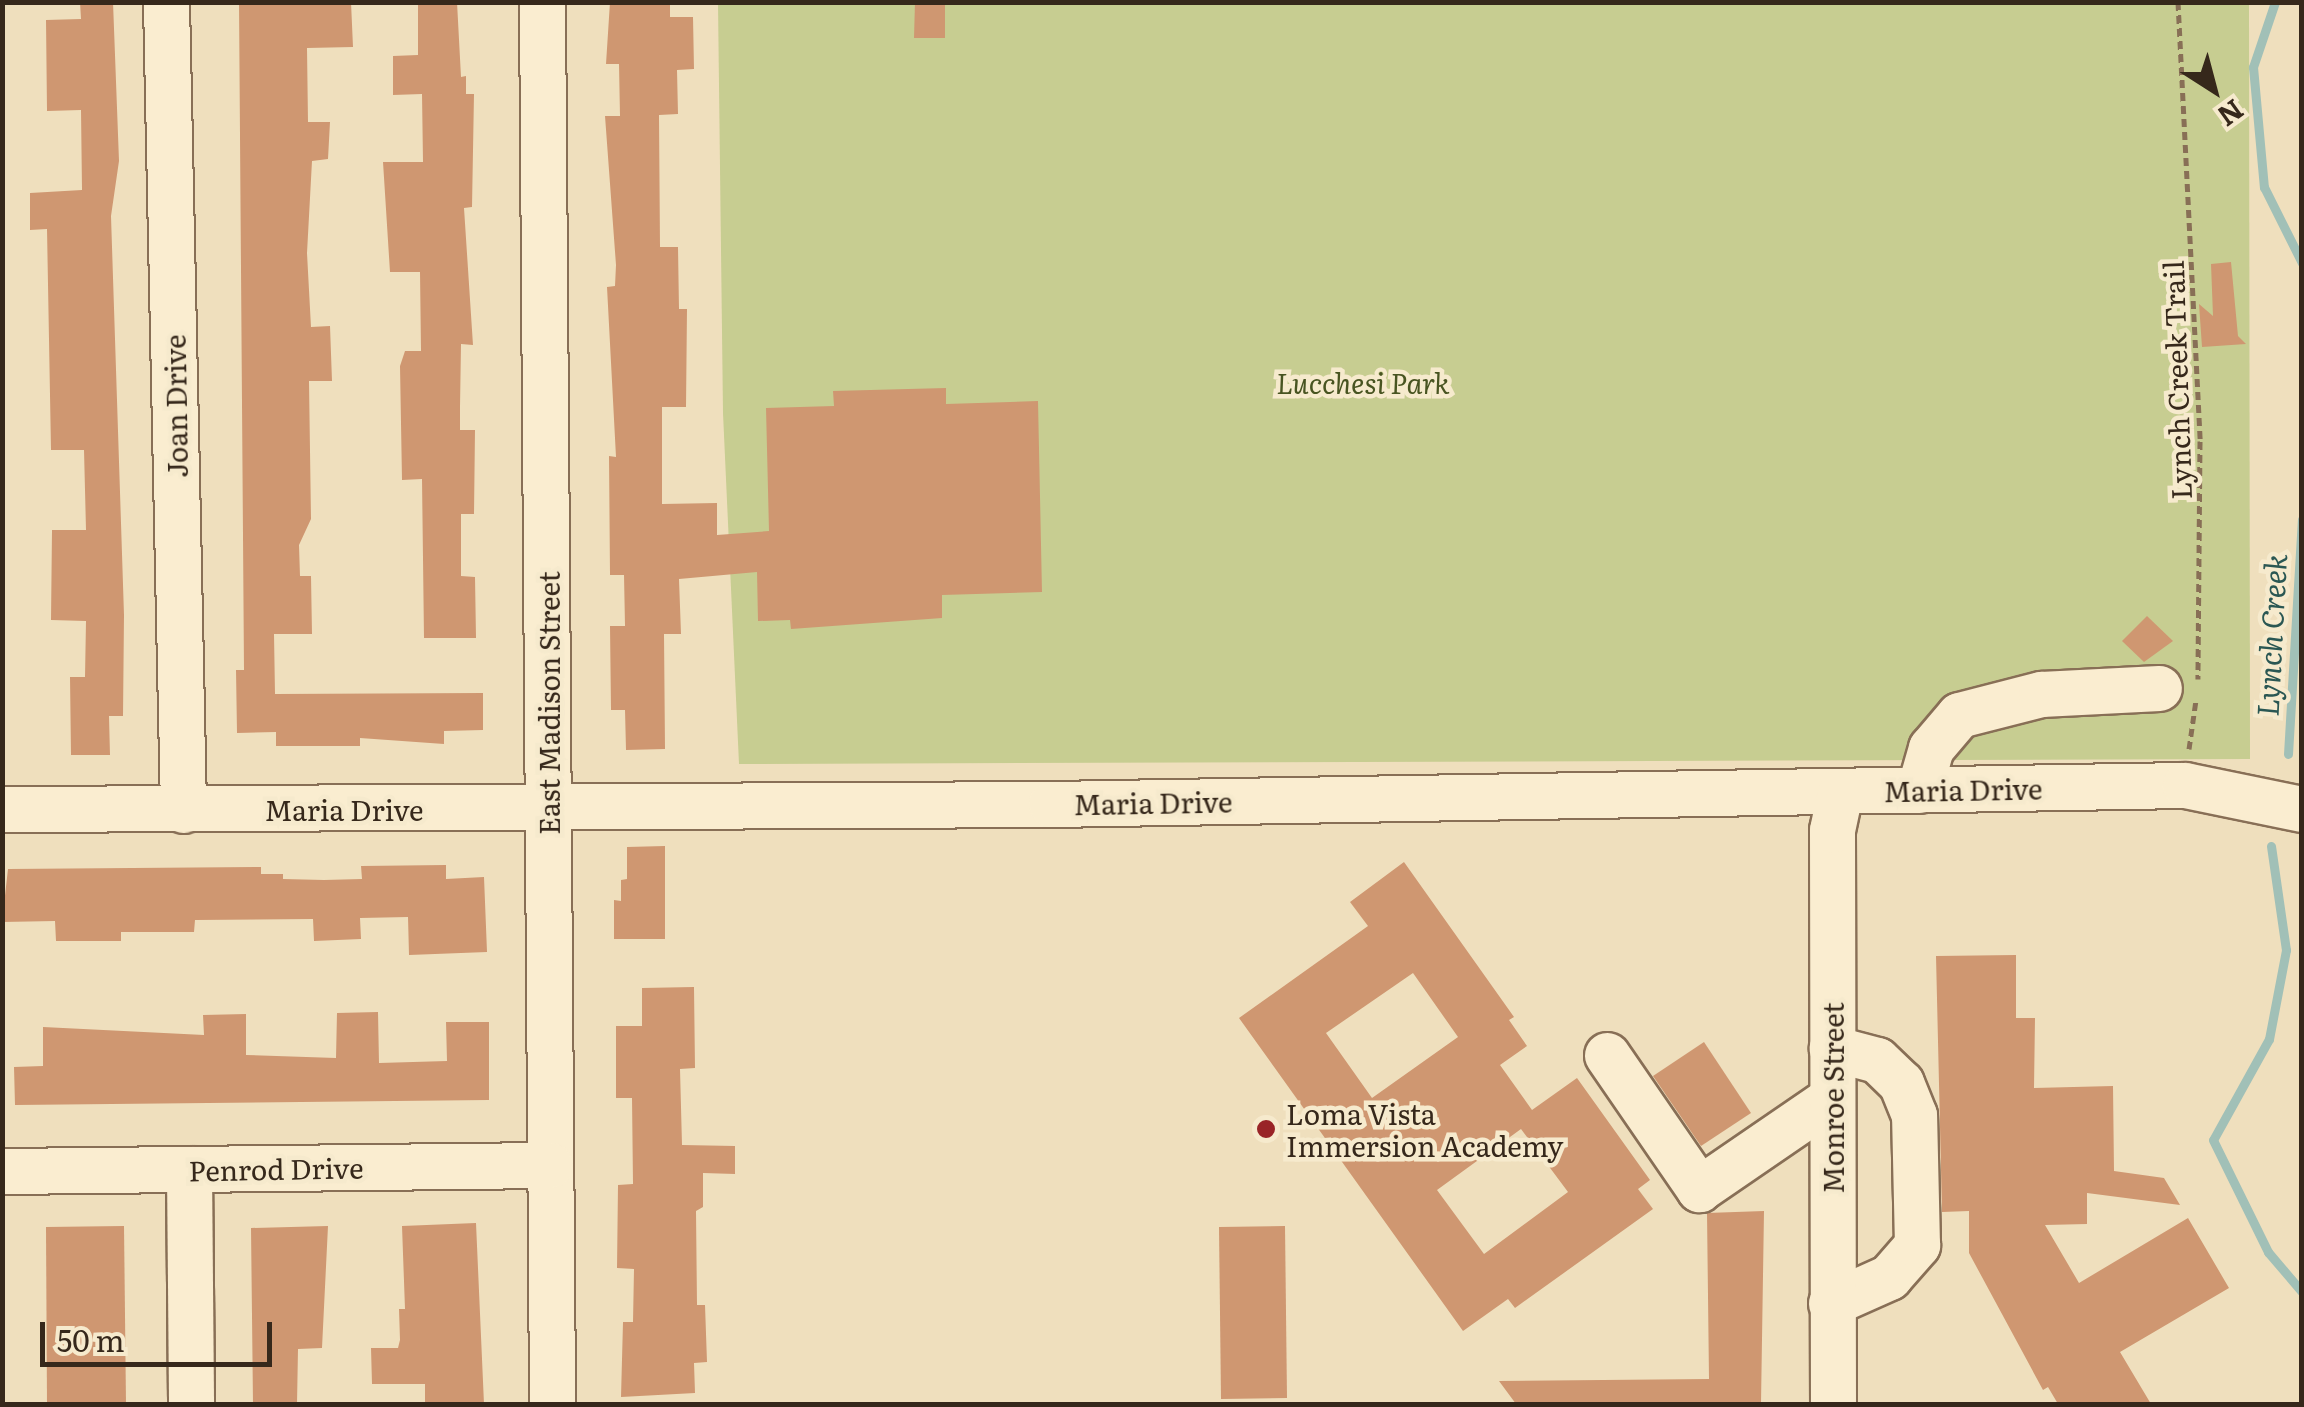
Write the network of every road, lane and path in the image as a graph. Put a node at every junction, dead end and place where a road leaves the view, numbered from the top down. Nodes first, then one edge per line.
1 (166, 2) edge
2 (542, 2) edge
3 (2178, 2) edge
4 (2159, 688) dead end
5 (2188, 756) dead end
6 (1919, 790) junction
7 (1840, 792) junction
8 (549, 806) junction
9 (2, 809) edge
10 (2302, 809) edge
11 (183, 810) junction
12 (1832, 1048) junction
13 (1606, 1055) dead end
14 (1832, 1098) junction
15 (550, 1165) junction
16 (189, 1169) junction
17 (2, 1171) edge
18 (1831, 1303) junction
19 (190, 1404) edge
20 (552, 1404) edge
21 (1833, 1404) edge

1 - 11 street, Joan Drive
2 - 8 street, East Madison Street
3 - 5 path, Lynch Creek Trail
4 - 6 street
6 - 7 street, Maria Drive
6 - 10 street, Maria Drive
7 - 8 street, Maria Drive
7 - 12 street, Monroe Street
8 - 11 street, Maria Drive
8 - 15 street, East Madison Street
9 - 11 street, Maria Drive
12 - 14 street, Monroe Street
12 - 18 street
13 - 14 street
14 - 18 street, Monroe Street
15 - 16 street, Penrod Drive
15 - 20 street, East Madison Street
16 - 17 street, Penrod Drive
16 - 19 street
18 - 21 street, Monroe Street

